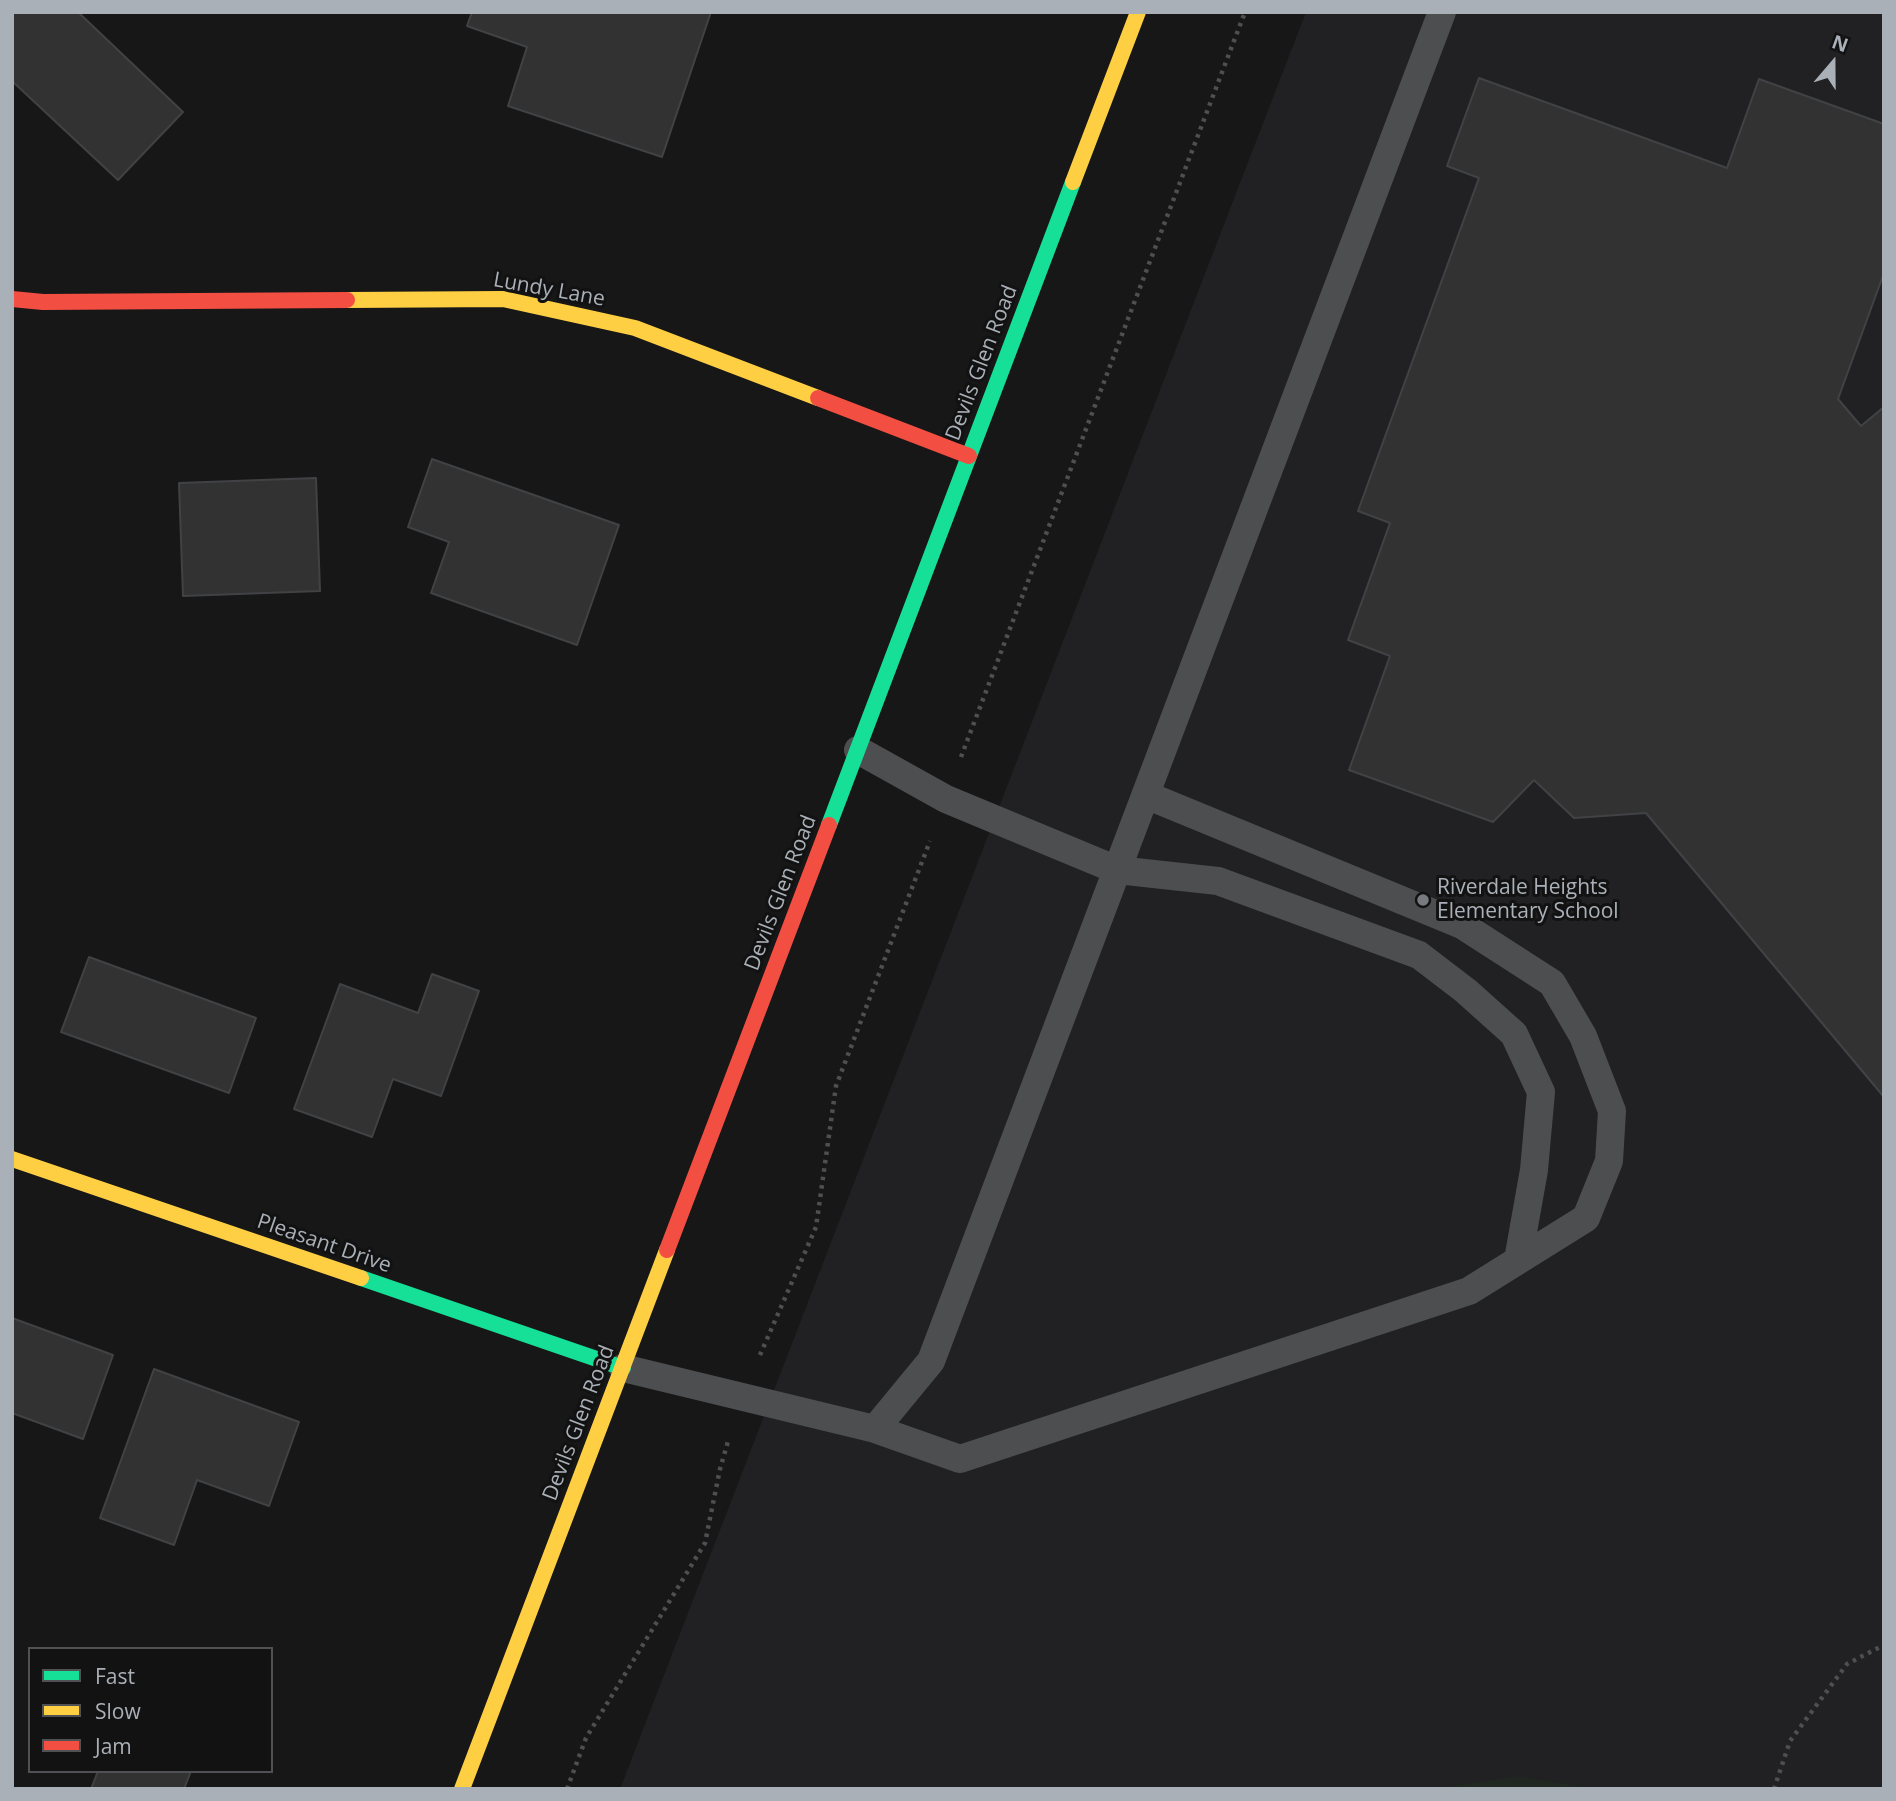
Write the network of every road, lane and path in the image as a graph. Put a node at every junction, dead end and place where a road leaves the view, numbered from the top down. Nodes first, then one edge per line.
1 (1138, 12) edge
2 (1245, 12) edge
3 (1442, 12) edge
4 (12, 299) edge
5 (969, 456) junction
6 (858, 750) junction
7 (1146, 795) junction
8 (946, 799) junction
9 (1117, 870) junction
10 (12, 1159) edge
11 (1518, 1260) junction
12 (623, 1368) junction
13 (742, 1397) junction
14 (875, 1429) junction
15 (1884, 1645) edge
16 (462, 1789) edge
17 (567, 1789) edge
18 (1774, 1789) edge

1 - 5 main road, Devils Glen Road
2 - 8 path
3 - 7 lane
4 - 5 main road, Lundy Lane
5 - 6 main road, Devils Glen Road
6 - 8 lane
6 - 12 main road, Devils Glen Road
7 - 9 lane
7 - 11 lane
8 - 9 lane
8 - 13 path
9 - 11 lane
9 - 14 lane
10 - 12 main road, Pleasant Drive
11 - 14 lane
12 - 13 lane
12 - 16 main road, Devils Glen Road
13 - 14 lane
13 - 17 path
15 - 18 path

